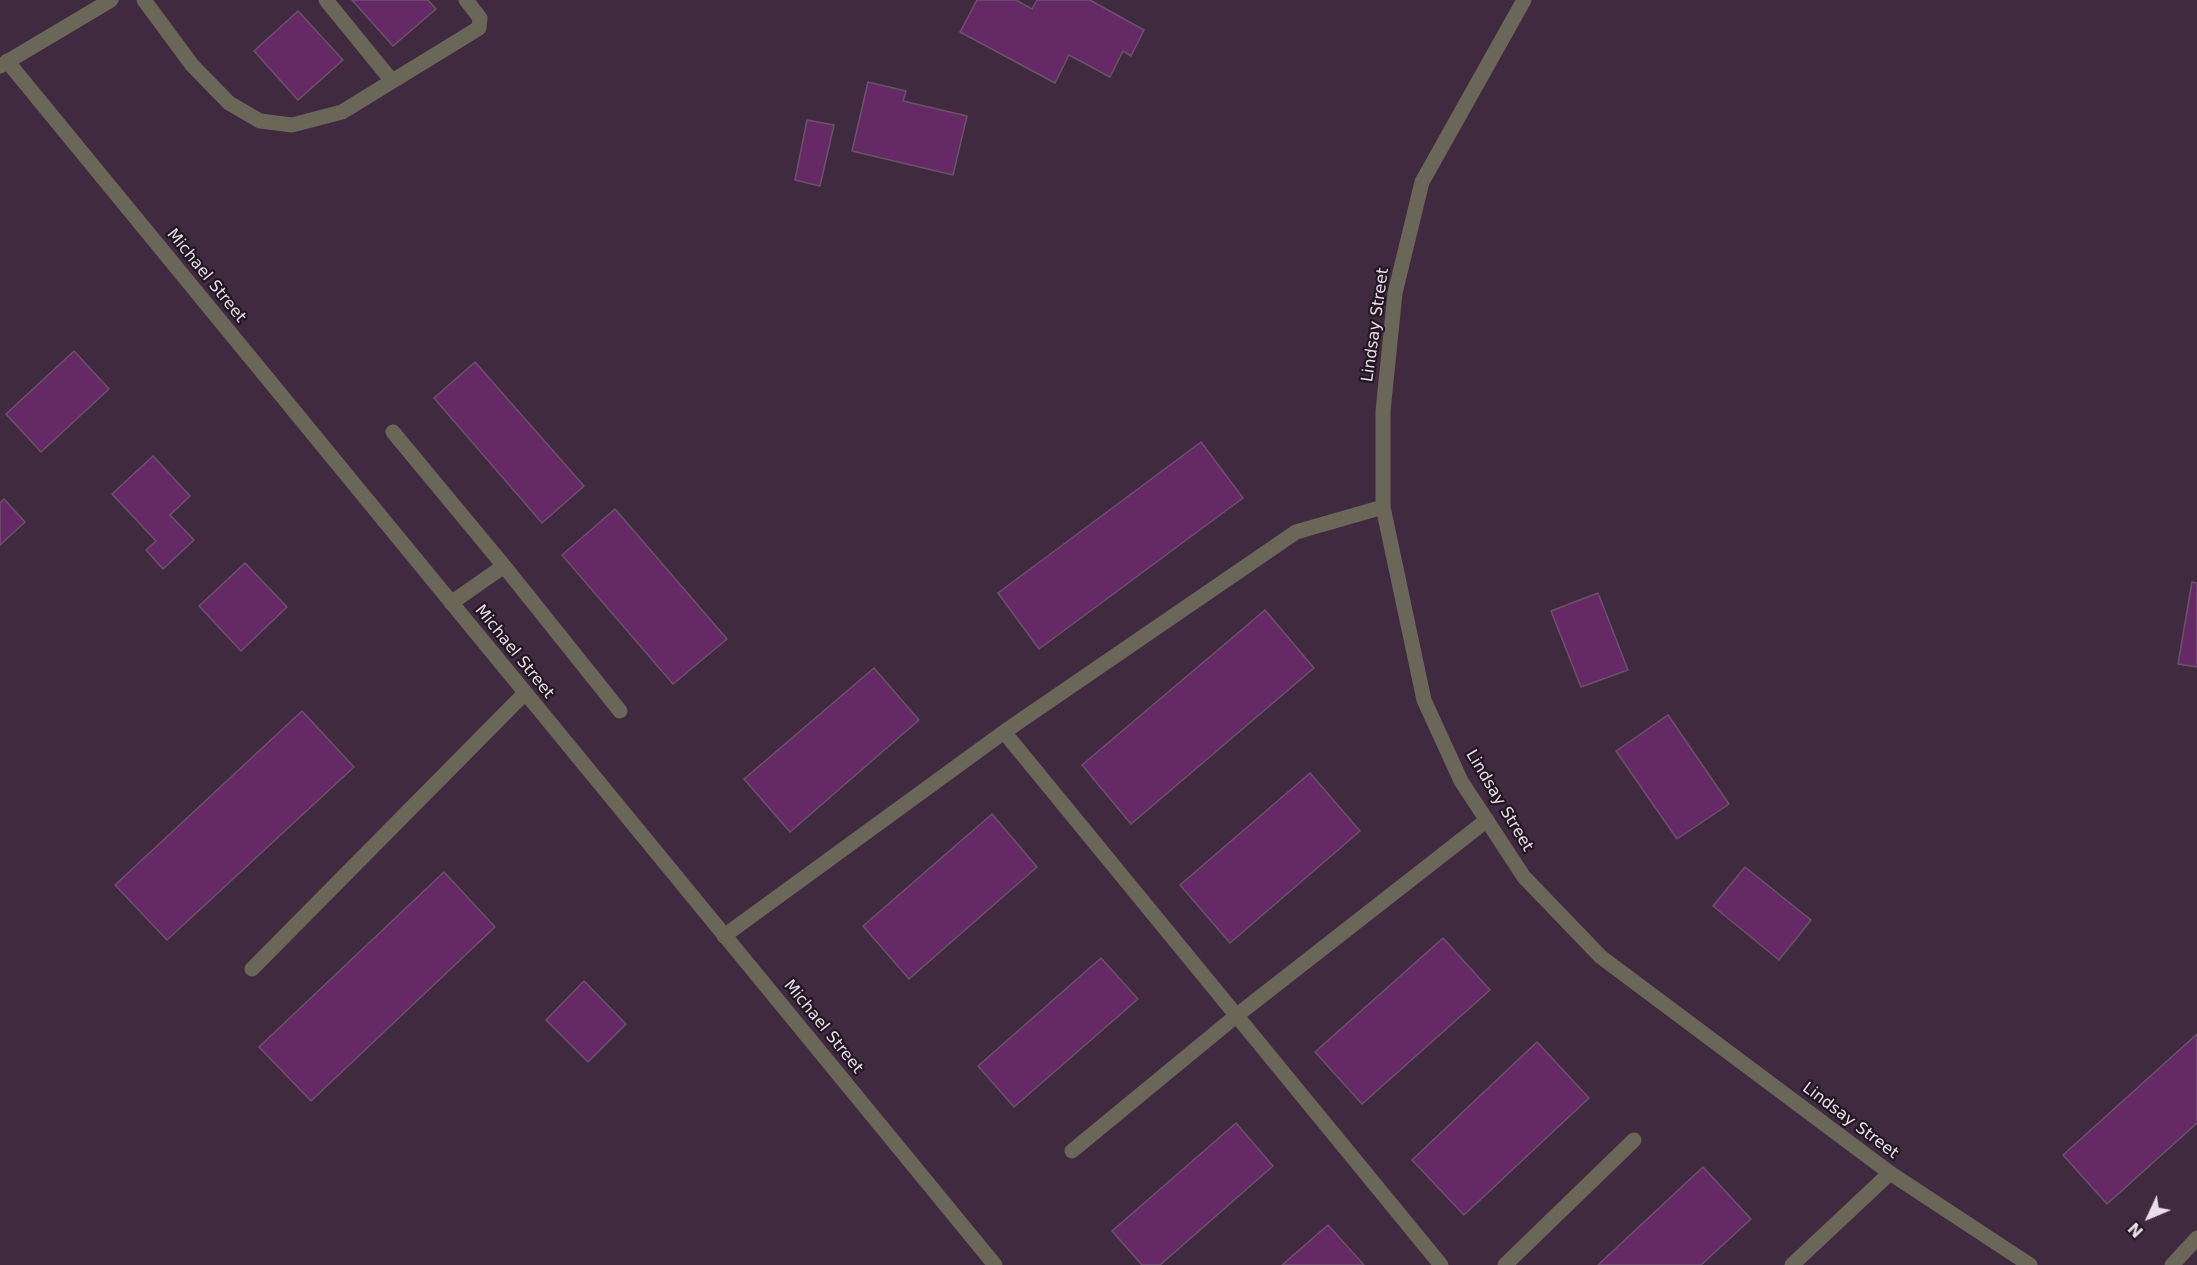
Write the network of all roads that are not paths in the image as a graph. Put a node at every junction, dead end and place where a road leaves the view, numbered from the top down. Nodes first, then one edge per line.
1 (111, 0) edge
2 (144, 0) edge
3 (326, 0) edge
4 (466, 0) edge
5 (1524, 0) edge
6 (4, 64) edge
7 (392, 81) junction
8 (393, 432) dead end
9 (1383, 507) junction
10 (504, 566) junction
11 (451, 603) junction
12 (525, 693) junction
13 (620, 711) dead end
14 (1004, 732) junction
15 (1487, 820) junction
16 (724, 936) junction
17 (252, 969) dead end
18 (1236, 1017) junction
19 (1634, 1140) dead end
20 (1072, 1151) dead end
21 (1890, 1173) junction
22 (2197, 1238) edge
23 (995, 1265) edge
24 (1441, 1265) edge
25 (1505, 1265) edge
26 (1792, 1265) edge
27 (2030, 1265) edge
28 (2172, 1265) edge

1 - 6 street
2 - 7 street
3 - 7 street
4 - 7 street
5 - 9 street, Lindsay Street
6 - 11 street, Michael Street
8 - 10 street
9 - 14 street
9 - 15 street, Lindsay Street
10 - 11 street
10 - 13 street
11 - 12 street, Michael Street
12 - 16 street, Michael Street
12 - 17 street
14 - 16 street
14 - 18 street
15 - 18 street
15 - 21 street, Lindsay Street
16 - 23 street, Michael Street
18 - 20 street
18 - 24 street
19 - 25 street
21 - 26 street
21 - 27 street, Lindsay Street
22 - 28 street

